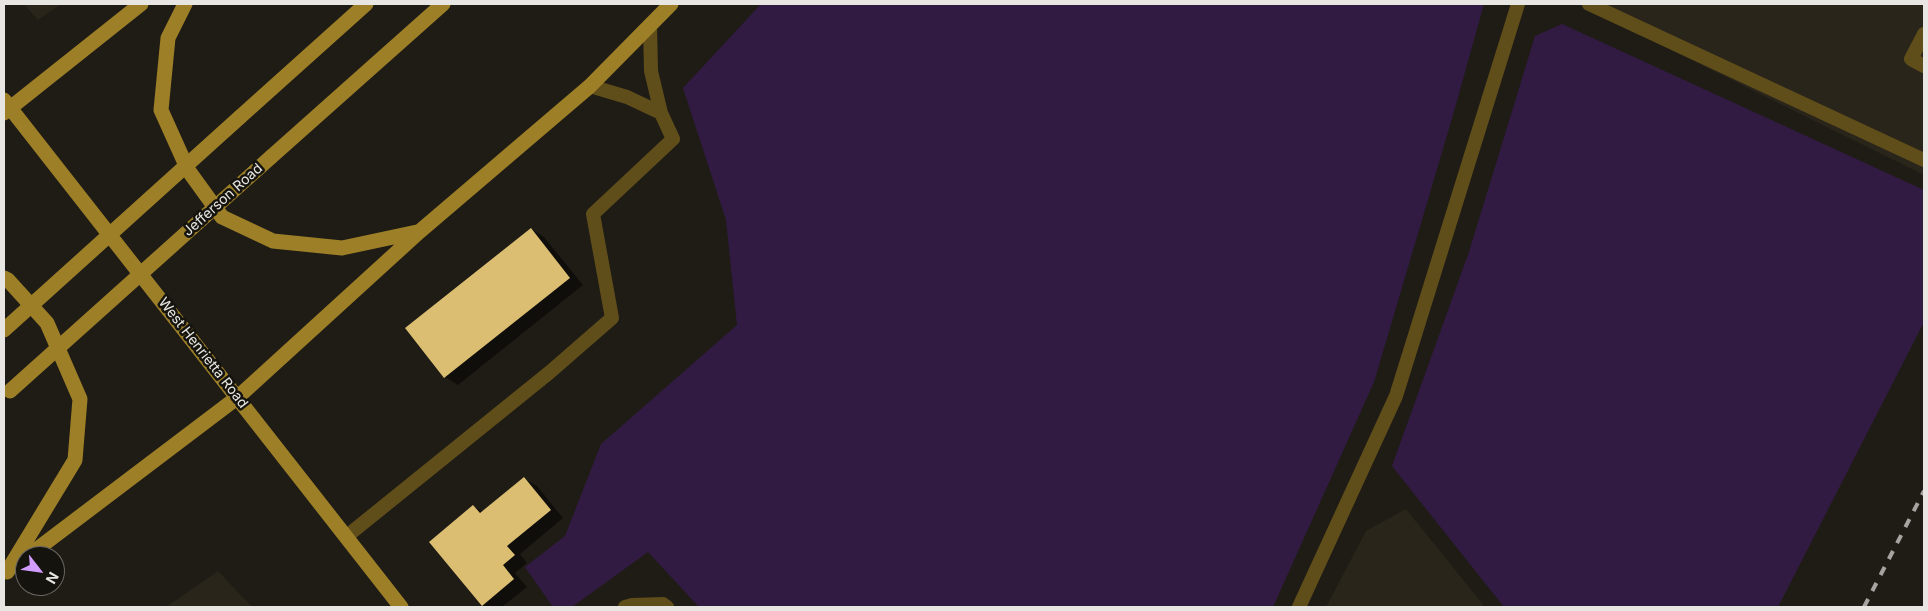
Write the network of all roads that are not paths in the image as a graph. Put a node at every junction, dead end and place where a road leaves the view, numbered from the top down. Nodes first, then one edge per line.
1 (141, 4) edge
2 (185, 4) edge
3 (366, 4) edge
4 (442, 4) edge
5 (671, 4) edge
6 (1518, 4) edge
7 (1589, 4) edge
8 (650, 25) junction
9 (1924, 34) edge
10 (1924, 66) edge
11 (590, 86) junction
12 (6, 107) edge
13 (661, 113) junction
14 (1924, 160) edge
15 (419, 232) junction
16 (4, 278) edge
17 (4, 330) edge
18 (7, 394) edge
19 (238, 397) junction
20 (346, 536) junction
21 (41, 546) edge
22 (15, 565) edge
23 (5, 573) edge
24 (401, 607) edge
25 (625, 607) edge
26 (667, 607) edge
27 (1299, 607) edge

1 - 12 main road
2 - 15 main road
3 - 17 main road, bridge
4 - 18 main road, Jefferson Road, bridge
5 - 8 main road
6 - 27 lane
7 - 14 lane
8 - 11 main road
8 - 13 lane
9 - 10 lane
11 - 13 lane
11 - 15 main road
12 - 19 main road, West Henrietta Road
13 - 20 lane
15 - 19 main road
16 - 23 main road
19 - 20 main road, West Henrietta Road
19 - 21 main road
20 - 24 main road, West Henrietta Road
22 - 23 main road
25 - 26 lane

